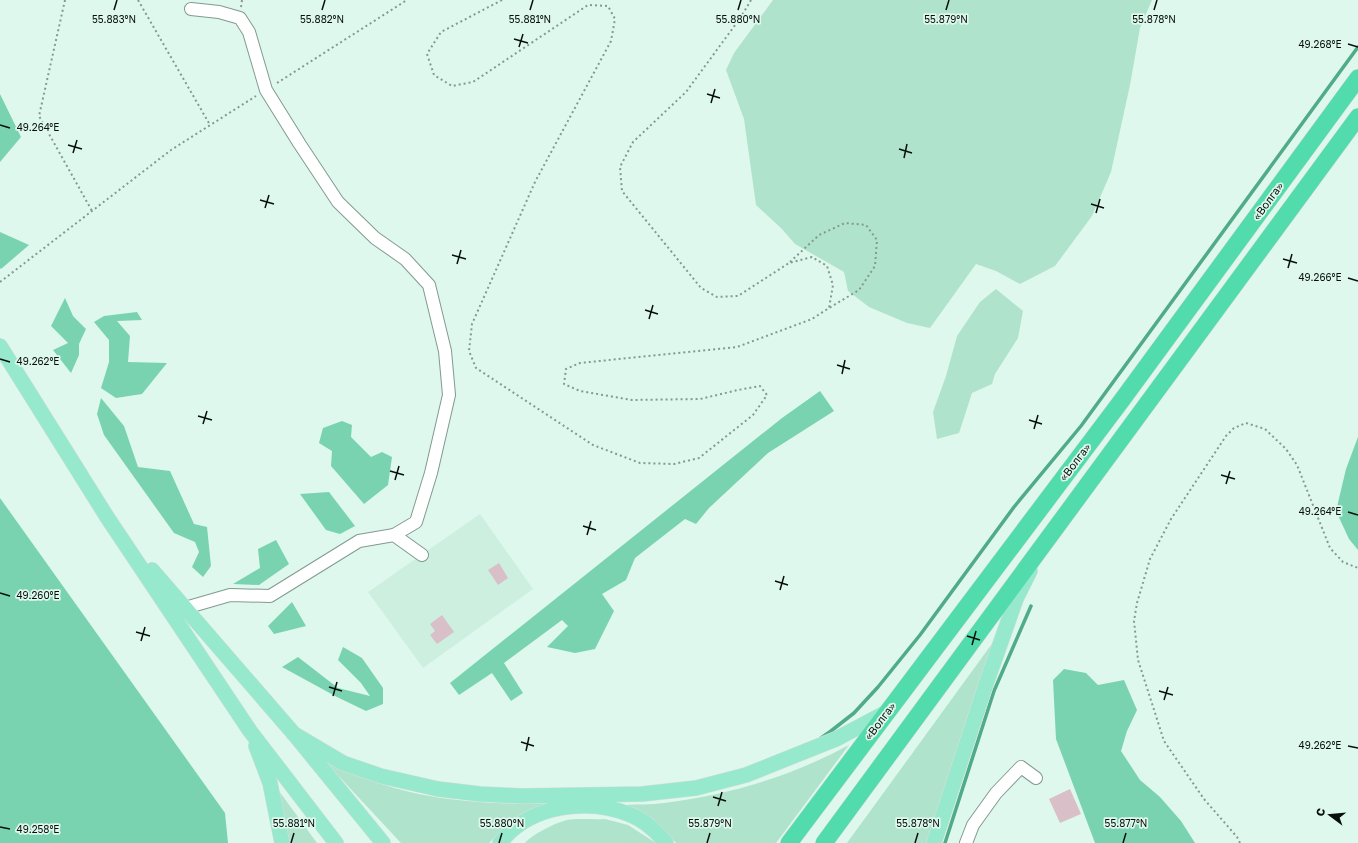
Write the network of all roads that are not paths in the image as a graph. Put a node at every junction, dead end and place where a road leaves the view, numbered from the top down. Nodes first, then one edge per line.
1 (191, 9) dead end
2 (1358, 78) edge
3 (1358, 117) edge
4 (0, 346) edge
5 (107, 517) junction
6 (394, 535) junction
7 (1041, 548) junction
8 (422, 555) dead end
9 (185, 608) junction
10 (886, 712) junction
11 (250, 730) junction
12 (294, 734) junction
13 (1036, 778) dead end
14 (282, 843) edge
15 (336, 843) edge
16 (383, 843) edge
17 (500, 843) edge
18 (666, 843) edge
19 (789, 843) edge
20 (824, 843) edge
21 (934, 843) edge
22 (966, 843) edge

1 - 6 lane
2 - 10 highway, «Волга»
3 - 7 highway, «Волга»
4 - 5 main road
5 - 9 main road
5 - 11 main road
6 - 8 lane
6 - 9 lane
7 - 20 highway, «Волга»
7 - 21 main road
9 - 12 main road
10 - 12 main road
10 - 19 highway, «Волга»
11 - 14 main road
11 - 15 main road
12 - 16 main road
13 - 22 lane
17 - 18 main road

